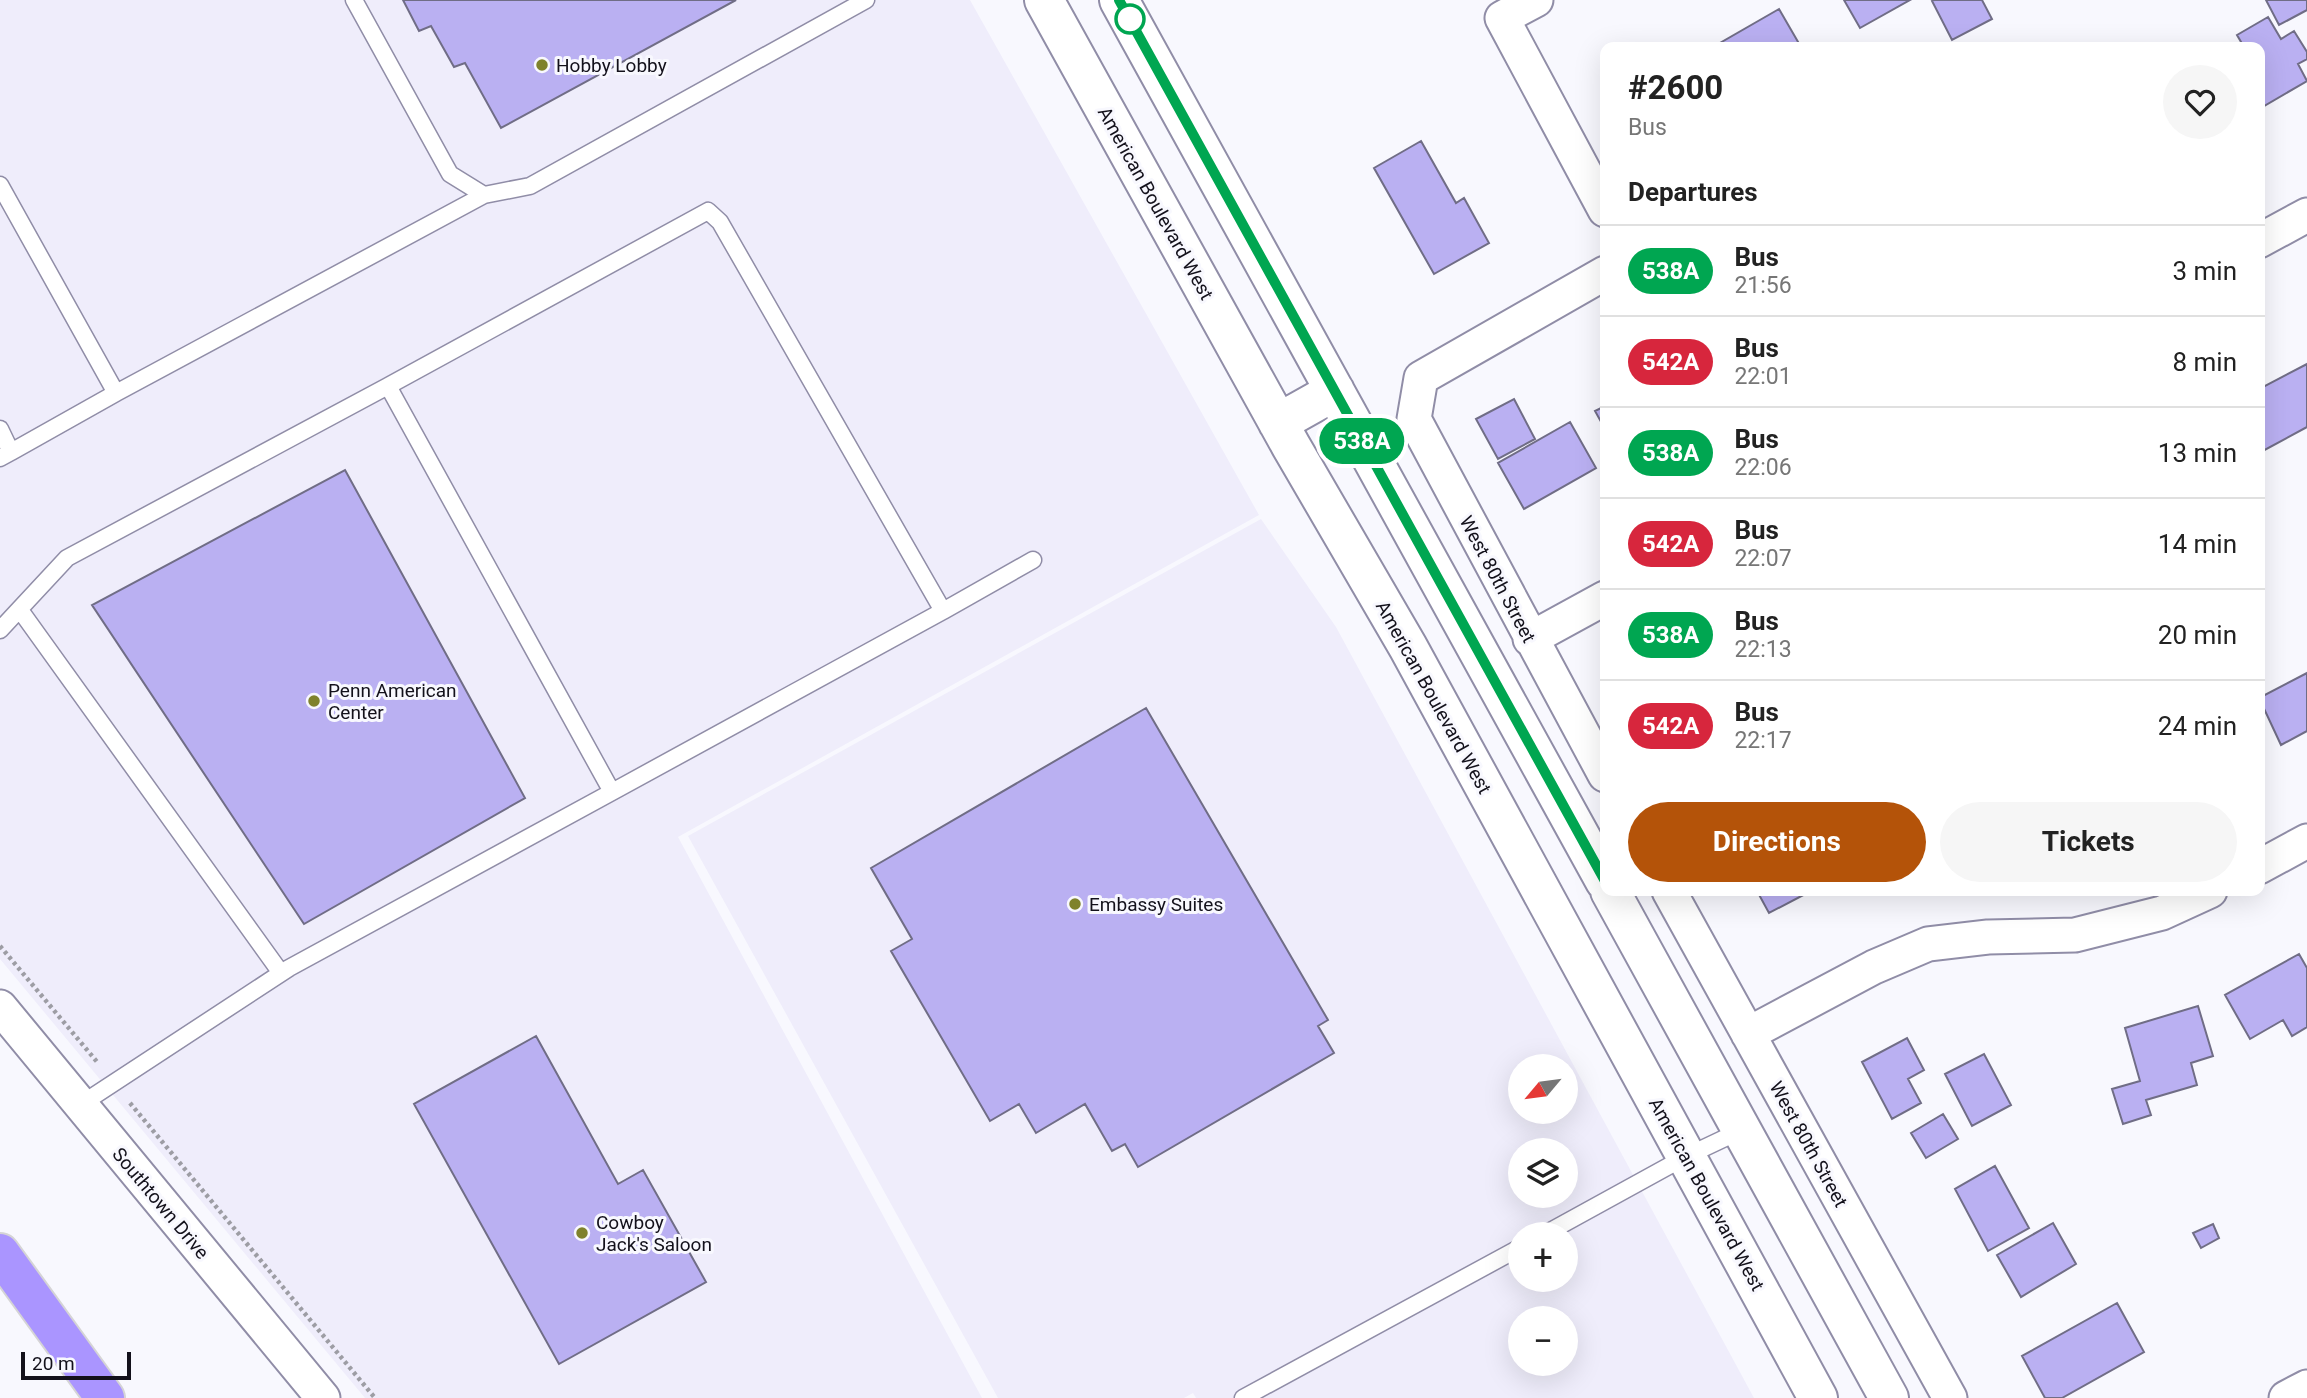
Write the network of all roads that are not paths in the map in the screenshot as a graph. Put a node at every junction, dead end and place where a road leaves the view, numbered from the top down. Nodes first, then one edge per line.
1 (354, 0) edge
2 (866, 0) edge
3 (1044, 0) edge
4 (1119, 0) edge
5 (1536, 0) edge
6 (0, 185) edge
7 (484, 195) junction
8 (1600, 201) edge
9 (2307, 215) edge
10 (2265, 238) edge
11 (1600, 277) edge
12 (388, 386) junction
13 (1335, 391) junction
14 (116, 393) junction
15 (1278, 423) junction
16 (0, 429) edge
17 (5, 455) edge
18 (1033, 560) dead end
19 (1600, 601) edge
20 (20, 610) junction
21 (943, 611) junction
22 (0, 630) edge
23 (1530, 639) junction
24 (1600, 766) edge
25 (612, 792) junction
26 (2307, 841) edge
27 (2265, 864) edge
28 (1600, 872) edge
29 (1613, 896) edge
30 (1672, 896) edge
31 (2199, 896) edge
32 (281, 973) junction
33 (0, 1007) edge
34 (1748, 1034) junction
35 (80, 1105) junction
36 (1742, 1130) junction
37 (1687, 1156) junction
38 (1567, 1222) edge
39 (0, 1253) edge
40 (1508, 1254) edge
41 (2307, 1387) edge
42 (105, 1398) edge
43 (323, 1398) edge
44 (1243, 1398) edge
45 (1818, 1398) edge
46 (1889, 1398) edge
47 (1950, 1398) edge
48 (2286, 1398) edge

1 - 7 lane
2 - 7 lane
3 - 15 main road, American Boulevard West
4 - 13 main road
5 - 8 street
6 - 14 lane
7 - 14 lane
9 - 10 street
11 - 23 street, West 80th Street
12 - 20 lane
12 - 21 lane
12 - 25 lane
13 - 15 main road
13 - 28 main road
14 - 17 lane
15 - 37 main road, American Boulevard West
16 - 17 lane
18 - 21 lane
19 - 23 street
20 - 22 lane
20 - 32 lane
21 - 25 lane
23 - 24 street, West 80th Street
25 - 32 lane
26 - 27 street
29 - 36 main road
30 - 34 street, West 80th Street
31 - 34 street
32 - 35 lane
33 - 35 street, Southtown Drive
34 - 47 street, West 80th Street
35 - 43 street, Southtown Drive
36 - 37 lane
36 - 46 main road
37 - 38 lane
37 - 45 main road, American Boulevard West
39 - 42 highway
40 - 44 lane
41 - 48 street

